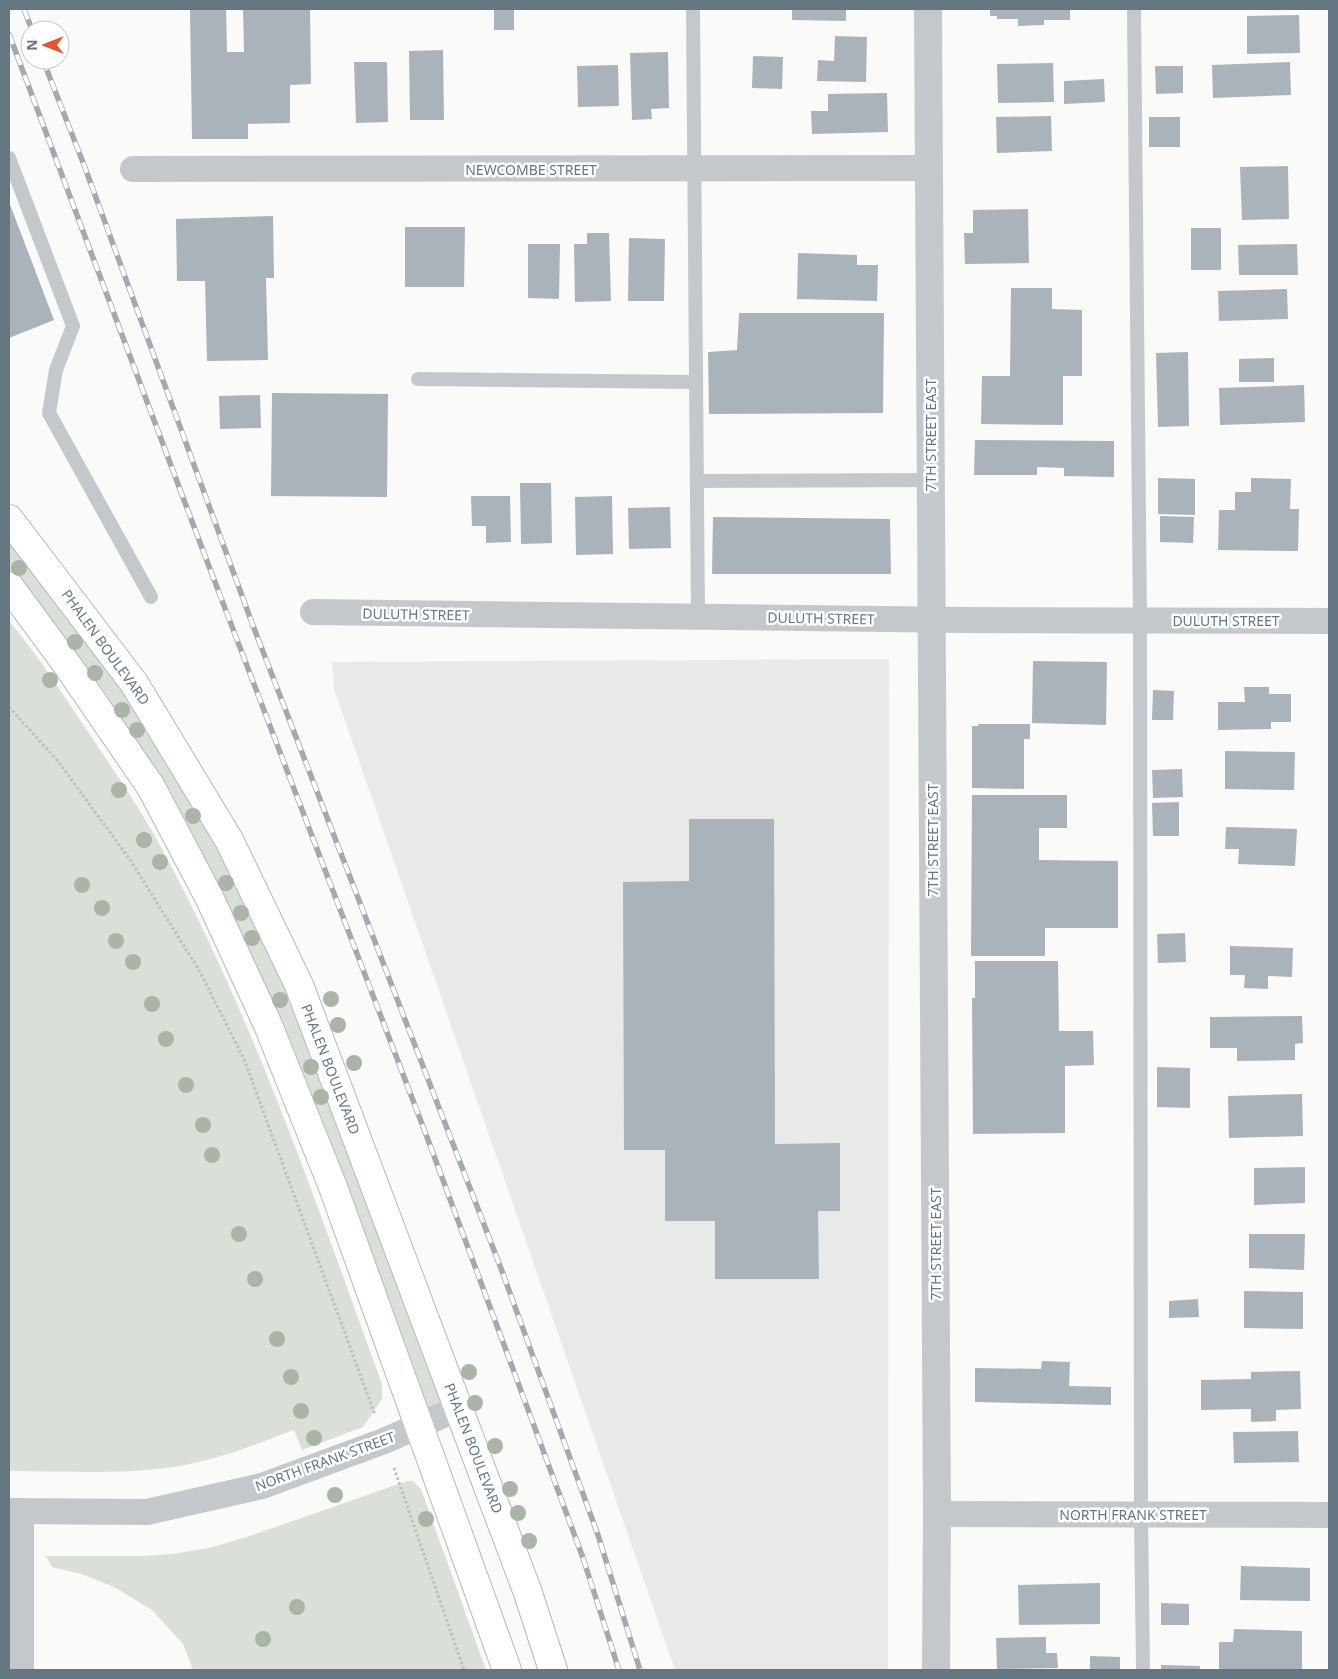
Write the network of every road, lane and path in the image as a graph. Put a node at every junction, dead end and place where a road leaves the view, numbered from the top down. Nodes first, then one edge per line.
1 (694, 9) edge
2 (928, 9) edge
3 (1134, 9) edge
4 (9, 158) edge
5 (694, 168) junction
6 (928, 168) junction
7 (133, 169) dead end
8 (418, 379) dead end
9 (696, 382) junction
10 (930, 480) junction
11 (697, 481) junction
12 (9, 519) edge
13 (9, 586) edge
14 (151, 597) dead end
15 (313, 612) dead end
16 (698, 617) junction
17 (931, 620) junction
18 (1140, 620) junction
19 (1329, 620) edge
20 (9, 707) edge
21 (459, 1408) junction
22 (419, 1426) junction
23 (384, 1441) junction
24 (15, 1512) edge
25 (937, 1514) junction
26 (1141, 1514) junction
27 (1329, 1515) edge
28 (21, 1670) edge
29 (464, 1670) edge
30 (507, 1670) edge
31 (553, 1670) edge
32 (936, 1670) edge
33 (1143, 1670) edge

1 - 5 lane
2 - 6 street, 7TH STREET EAST
3 - 18 lane
4 - 14 lane
5 - 6 street, NEWCOMBE STREET
5 - 7 street, NEWCOMBE STREET
5 - 9 lane
6 - 10 street, 7TH STREET EAST
8 - 9 lane
9 - 11 lane
10 - 11 lane
10 - 17 street, 7TH STREET EAST
11 - 16 lane
12 - 21 main road, PHALEN BOULEVARD
13 - 22 main road
15 - 16 street, DULUTH STREET
16 - 17 street, DULUTH STREET
17 - 18 street, DULUTH STREET
17 - 25 street, 7TH STREET EAST
18 - 19 street, DULUTH STREET
18 - 26 lane
20 - 23 path
21 - 22 street, NORTH FRANK STREET
21 - 31 main road, PHALEN BOULEVARD
22 - 23 street, NORTH FRANK STREET
22 - 30 main road
23 - 24 street, NORTH FRANK STREET
23 - 29 path
24 - 28 street
25 - 26 street, NORTH FRANK STREET
25 - 32 street, 7TH STREET EAST
26 - 27 street, NORTH FRANK STREET
26 - 33 lane

